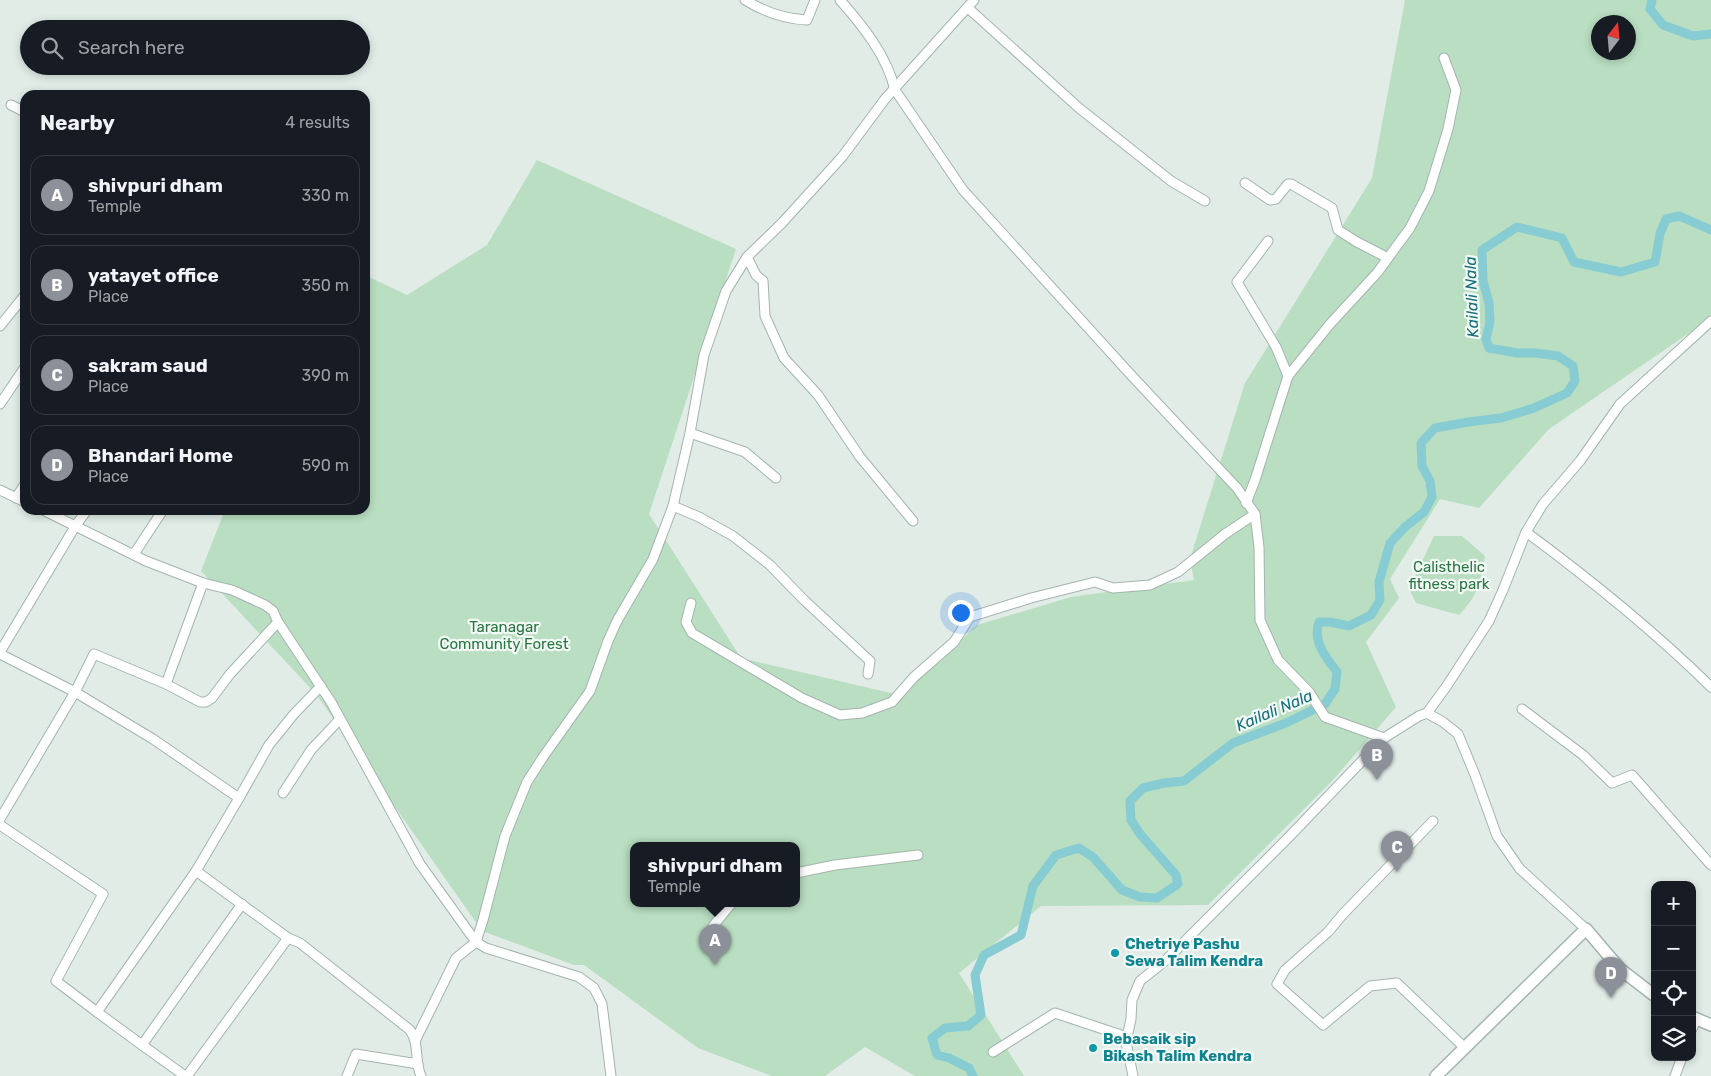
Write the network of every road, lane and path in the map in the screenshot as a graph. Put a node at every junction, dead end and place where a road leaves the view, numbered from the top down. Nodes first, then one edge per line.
1 (745, 0) edge
2 (815, 0) edge
3 (840, 0) edge
4 (974, 0) edge
5 (968, 8) junction
6 (1444, 58) dead end
7 (895, 90) junction
8 (11, 105) dead end
9 (20, 110) edge
10 (1245, 183) dead end
11 (1205, 200) dead end
12 (1268, 241) dead end
13 (746, 257) junction
14 (1388, 258) junction
15 (20, 301) edge
16 (1711, 322) edge
17 (0, 326) edge
18 (20, 374) edge
19 (1288, 376) junction
20 (0, 404) edge
21 (690, 434) junction
22 (776, 478) dead end
23 (0, 490) edge
24 (20, 500) edge
25 (1246, 503) junction
26 (673, 506) junction
27 (1254, 514) junction
28 (54, 515) edge
29 (83, 515) edge
30 (160, 515) edge
31 (913, 521) dead end
32 (76, 525) junction
33 (1526, 532) junction
34 (134, 554) junction
35 (203, 583) junction
36 (690, 603) dead end
37 (278, 622) junction
38 (0, 653) edge
39 (868, 674) dead end
40 (166, 684) junction
41 (320, 686) junction
42 (1711, 686) edge
43 (75, 692) junction
44 (1522, 709) dead end
45 (1426, 713) junction
46 (340, 719) junction
47 (1384, 738) junction
48 (283, 793) dead end
49 (239, 798) junction
50 (0, 819) edge
51 (1433, 821) dead end
52 (0, 825) edge
53 (918, 855) dead end
54 (1711, 865) edge
55 (196, 871) junction
56 (800, 872) edge
57 (242, 904) junction
58 (729, 907) edge
59 (1586, 929) junction
60 (710, 937) dead end
61 (288, 938) junction
62 (476, 942) junction
63 (1651, 993) edge
64 (97, 1012) junction
65 (1696, 1022) edge
66 (1711, 1025) edge
67 (1128, 1037) junction
68 (416, 1039) junction
69 (142, 1045) junction
70 (1464, 1048) junction
71 (993, 1052) dead end
72 (1681, 1061) edge
73 (418, 1064) junction
74 (186, 1076) edge
75 (347, 1076) edge
76 (421, 1076) edge
77 (610, 1076) edge
78 (1133, 1076) edge
79 (1436, 1076) edge
80 (1675, 1076) edge

1 - 2 street
3 - 7 street
4 - 5 street
5 - 7 street
5 - 11 street
6 - 14 street
7 - 13 street
7 - 25 street
8 - 9 street
10 - 14 street
12 - 19 street
13 - 21 street
13 - 31 street
14 - 19 street
15 - 17 street
16 - 33 street
18 - 20 street
19 - 25 street
21 - 22 street
21 - 26 street
23 - 24 street
25 - 27 street
26 - 39 street
26 - 62 street
27 - 36 street
27 - 47 street
28 - 32 street
29 - 32 street
30 - 34 street
32 - 34 street
32 - 38 street
33 - 42 street
33 - 45 street
34 - 35 street
35 - 37 street
35 - 40 street
37 - 40 street
37 - 41 street
38 - 43 street
40 - 43 street
41 - 46 street
41 - 49 street
43 - 49 street
43 - 50 street
44 - 54 street
45 - 47 street
45 - 59 street
46 - 48 street
46 - 62 street
47 - 67 street
49 - 55 street
51 - 70 street
52 - 64 street
53 - 56 street
55 - 57 street
55 - 64 street
57 - 61 street
57 - 69 street
58 - 60 street
59 - 63 street
59 - 70 street
61 - 68 street
61 - 74 street
62 - 68 street
62 - 77 street
64 - 69 street
65 - 66 street
67 - 71 street
67 - 78 street
68 - 73 street
69 - 74 street
70 - 79 street
72 - 80 street
73 - 75 street
73 - 76 street

